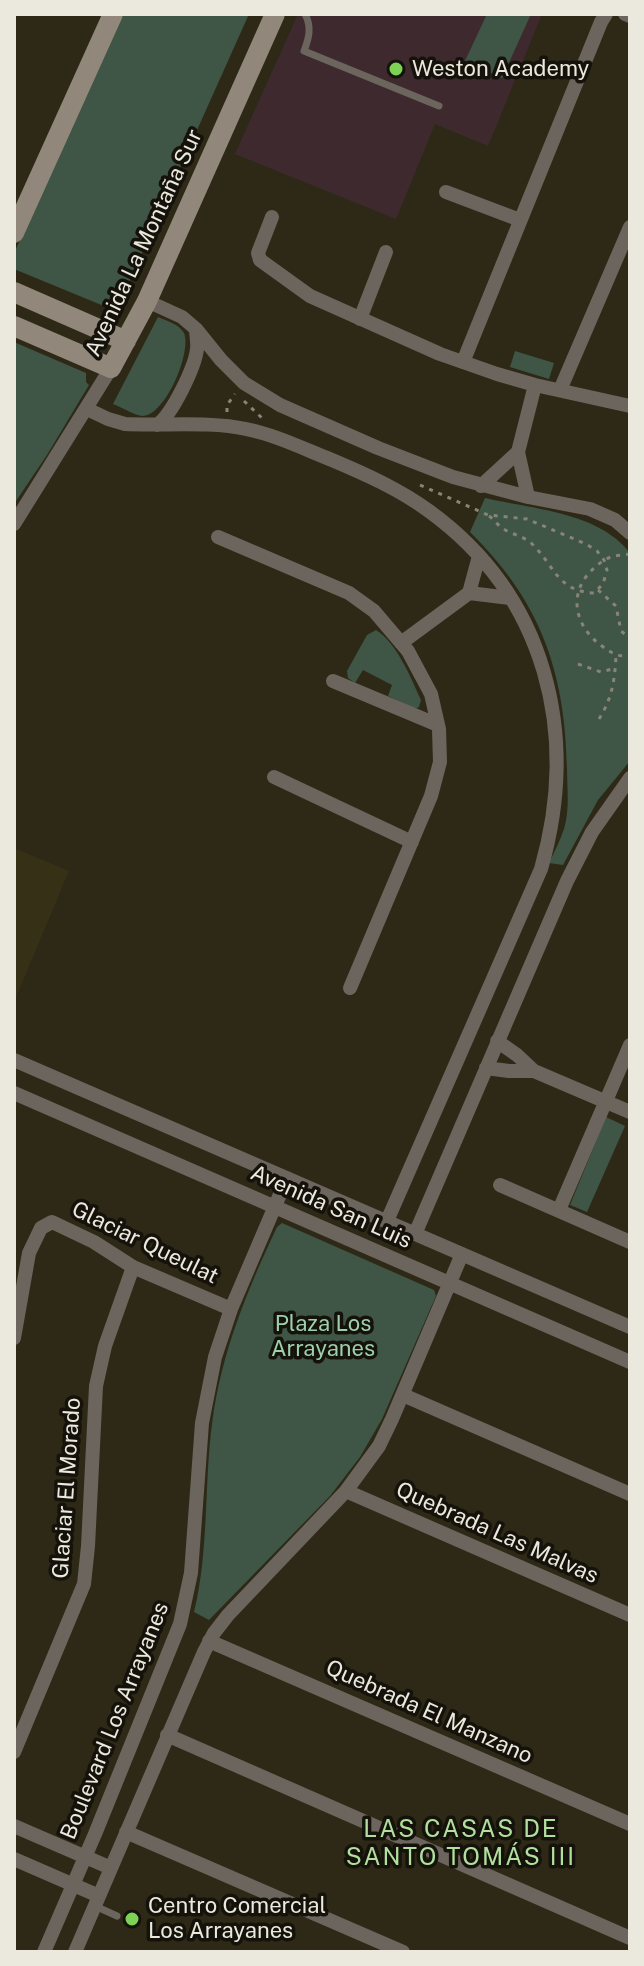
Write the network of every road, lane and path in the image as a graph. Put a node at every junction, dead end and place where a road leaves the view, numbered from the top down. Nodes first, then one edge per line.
1 (113, 14) edge
2 (275, 14) edge
3 (305, 14) edge
4 (606, 14) edge
5 (439, 106) dead end
6 (446, 192) dead end
7 (272, 217) dead end
8 (520, 220) junction
9 (630, 227) edge
10 (14, 233) edge
11 (386, 252) dead end
12 (14, 292) edge
13 (147, 301) junction
14 (360, 319) junction
15 (14, 326) edge
16 (196, 329) junction
17 (126, 341) junction
18 (463, 362) junction
19 (111, 368) junction
20 (535, 385) junction
21 (560, 390) junction
22 (235, 393) dead end
23 (630, 406) edge
24 (87, 409) junction
25 (226, 420) dead end
26 (157, 425) junction
27 (518, 452) junction
28 (417, 485) dead end
29 (481, 486) junction
30 (528, 497) junction
31 (488, 515) junction
32 (14, 524) edge
33 (630, 533) edge
34 (218, 537) dead end
35 (630, 554) edge
36 (479, 556) junction
37 (604, 560) junction
38 (598, 590) junction
39 (579, 592) junction
40 (469, 593) junction
41 (510, 598) junction
42 (630, 638) edge
43 (401, 643) junction
44 (616, 655) junction
45 (630, 656) edge
46 (578, 664) dead end
47 (616, 668) junction
48 (333, 681) dead end
49 (599, 719) dead end
50 (438, 725) junction
51 (274, 777) dead end
52 (630, 778) edge
53 (412, 842) junction
54 (541, 869) junction
55 (567, 881) junction
56 (350, 988) dead end
57 (497, 1041) junction
58 (630, 1045) edge
59 (14, 1060) edge
60 (486, 1068) junction
61 (534, 1071) junction
62 (14, 1093) edge
63 (605, 1102) junction
64 (630, 1112) edge
65 (287, 1178) junction
66 (500, 1185) dead end
67 (274, 1207) junction
68 (559, 1210) junction
69 (387, 1221) junction
70 (415, 1234) junction
71 (630, 1242) edge
72 (462, 1254) junction
73 (133, 1267) junction
74 (450, 1283) junction
75 (231, 1309) junction
76 (630, 1327) edge
77 (14, 1338) edge
78 (630, 1362) edge
79 (403, 1395) junction
80 (346, 1491) junction
81 (630, 1494) edge
82 (630, 1615) edge
83 (209, 1641) junction
84 (21, 1717) edge
85 (167, 1735) junction
86 (14, 1752) edge
87 (630, 1824) edge
88 (14, 1826) edge
89 (126, 1832) junction
90 (85, 1857) junction
91 (14, 1859) edge
92 (111, 1868) junction
93 (73, 1885) junction
94 (97, 1901) junction
95 (117, 1916) dead end
96 (630, 1938) edge
97 (44, 1952) edge
98 (75, 1952) edge
99 (403, 1952) edge

1 - 10 street
2 - 13 street, Avenida La Montaña Sur
3 - 5 lane
4 - 8 street
6 - 8 street
7 - 14 street
8 - 18 street
9 - 21 street
11 - 14 street
12 - 17 street
13 - 16 street
13 - 17 street, Avenida La Montaña Sur
14 - 18 street
15 - 19 street
16 - 26 street
16 - 29 street
17 - 19 street, Avenida La Montaña Sur
18 - 20 street
19 - 24 street, Avenida La Montaña Sur
20 - 21 street
20 - 27 street
21 - 23 street
22 - 25 path
24 - 26 street
24 - 32 street, Avenida La Montaña Sur
26 - 36 street
27 - 29 street
27 - 30 street
28 - 31 path
29 - 30 street
30 - 33 street
31 - 37 path
31 - 39 path
34 - 43 street
35 - 37 path
36 - 40 street
36 - 41 street
37 - 38 path
37 - 39 path
38 - 39 path
38 - 42 path
39 - 44 path
40 - 41 street
40 - 43 street
41 - 54 street
43 - 50 street
44 - 45 path
44 - 47 path
46 - 47 path
47 - 49 path
48 - 50 street
50 - 53 street
51 - 53 street
52 - 55 street
53 - 56 street
54 - 55 street
54 - 69 street
55 - 57 street
57 - 60 street
57 - 61 street
58 - 63 street
59 - 65 street, Avenida San Luis
60 - 61 street
60 - 70 street
61 - 63 street
62 - 67 street, Avenida San Luis
63 - 64 street
63 - 68 street
65 - 67 street, Boulevard Los Arrayanes
65 - 69 street, Avenida San Luis
66 - 68 street
67 - 74 street, Avenida San Luis
67 - 75 street, Boulevard Los Arrayanes
68 - 71 street
69 - 70 street, Avenida San Luis
70 - 72 street, Avenida San Luis
72 - 74 street
72 - 76 street, Avenida San Luis
73 - 75 street, Glaciar Queulat
73 - 77 street, Glaciar Queulat
73 - 84 street, Glaciar El Morado
74 - 78 street, Avenida San Luis
74 - 79 street
75 - 90 street, Boulevard Los Arrayanes
79 - 80 street
79 - 81 street
80 - 82 street, Quebrada Las Malvas
80 - 83 street
83 - 85 street
83 - 87 street, Quebrada El Manzano
84 - 86 street, Glaciar El Morado
85 - 89 street
85 - 96 street
88 - 90 street
89 - 92 street
89 - 99 street
90 - 92 street
90 - 93 street, Boulevard Los Arrayanes
91 - 93 street
92 - 94 street
93 - 94 street
93 - 97 street, Boulevard Los Arrayanes
94 - 95 lane
94 - 98 street

